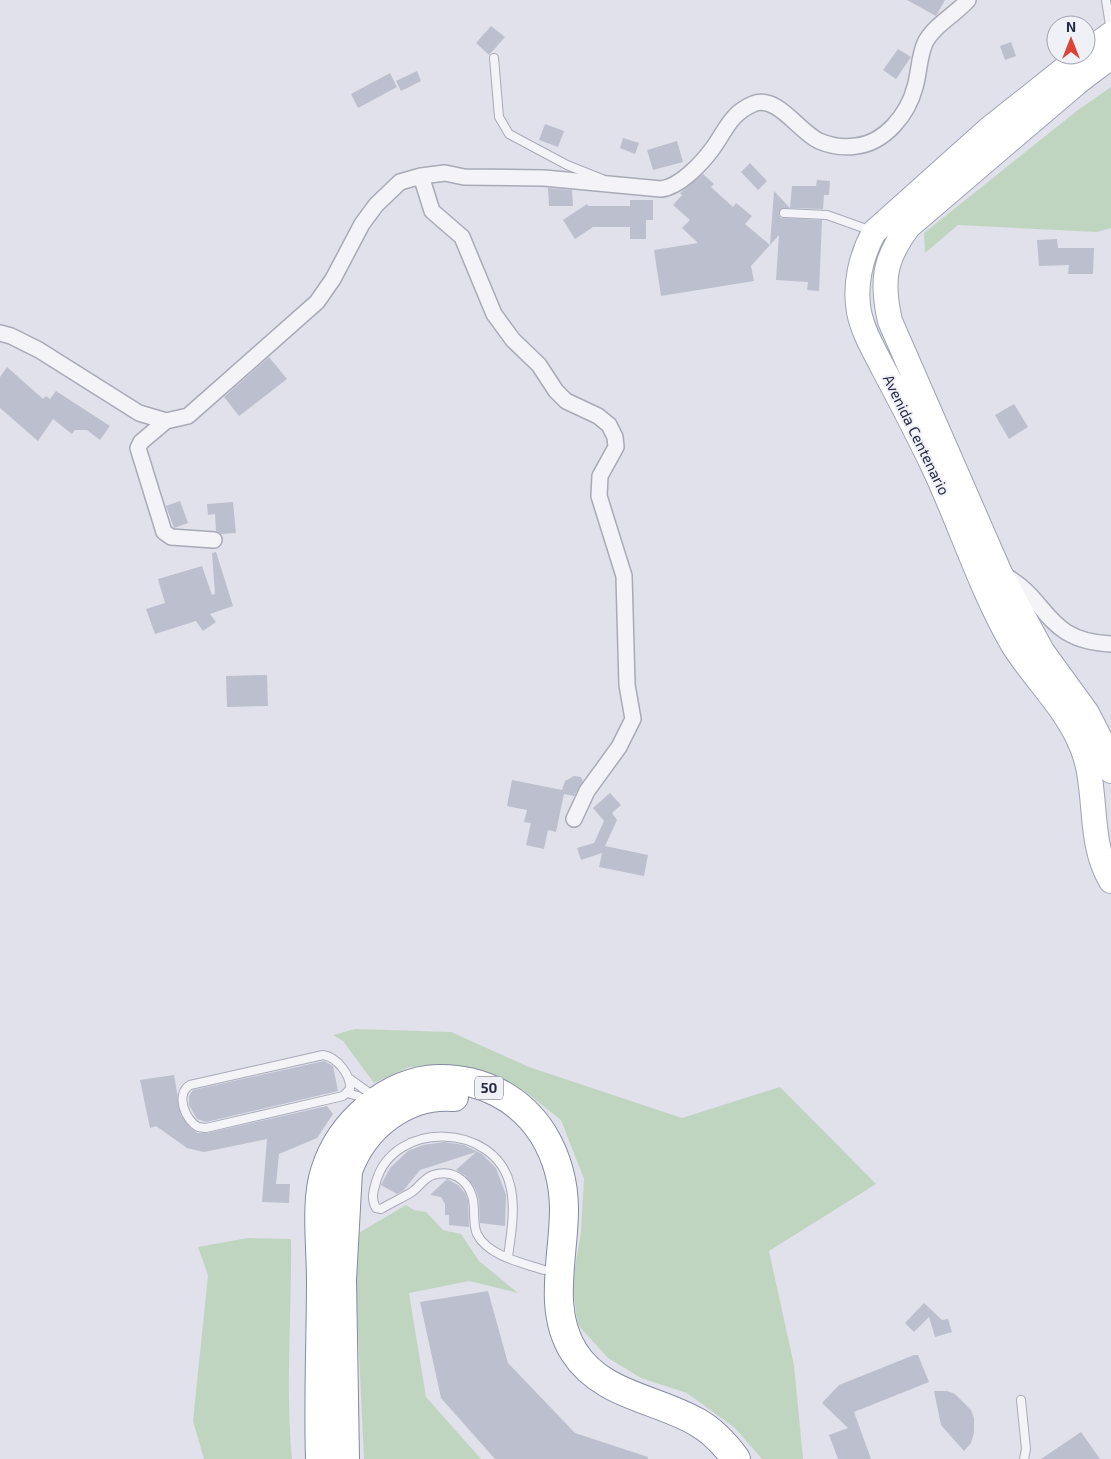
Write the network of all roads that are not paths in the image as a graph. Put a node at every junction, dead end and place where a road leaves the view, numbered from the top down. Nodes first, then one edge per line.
1 (968, 0) edge
2 (1106, 0) edge
3 (1111, 34) edge
4 (1096, 45) edge
5 (1111, 56) edge
6 (494, 58) dead end
7 (1069, 65) edge
8 (421, 176) junction
9 (620, 185) junction
10 (784, 213) dead end
11 (885, 238) junction
12 (0, 333) edge
13 (166, 421) junction
14 (214, 540) dead end
15 (1000, 573) junction
16 (1111, 644) edge
17 (1111, 771) edge
18 (574, 819) dead end
19 (1111, 881) edge
20 (350, 1079) junction
21 (365, 1100) junction
22 (508, 1257) junction
23 (544, 1270) junction
24 (1021, 1400) dead end
25 (320, 1459) edge
26 (344, 1459) edge
27 (715, 1459) edge
28 (736, 1459) edge
29 (1024, 1459) edge

1 - 9 street
2 - 3 lane
3 - 4 main road
5 - 11 main road, Avenida Centenario
6 - 9 lane
7 - 11 main road, Avenida Centenario
8 - 9 street
8 - 13 street
8 - 18 street
10 - 11 lane
11 - 15 main road, Avenida Centenario
11 - 19 main road, Avenida Centenario
12 - 13 street
13 - 14 street
15 - 16 street
15 - 17 main road, Avenida Centenario
20 - 21 lane
20 - 21 lane
20 - 21 lane
21 - 25 highway, 50
21 - 28 highway, 50
22 - 22 lane
22 - 23 lane
23 - 26 highway, 50
23 - 27 highway, 50
24 - 29 lane

